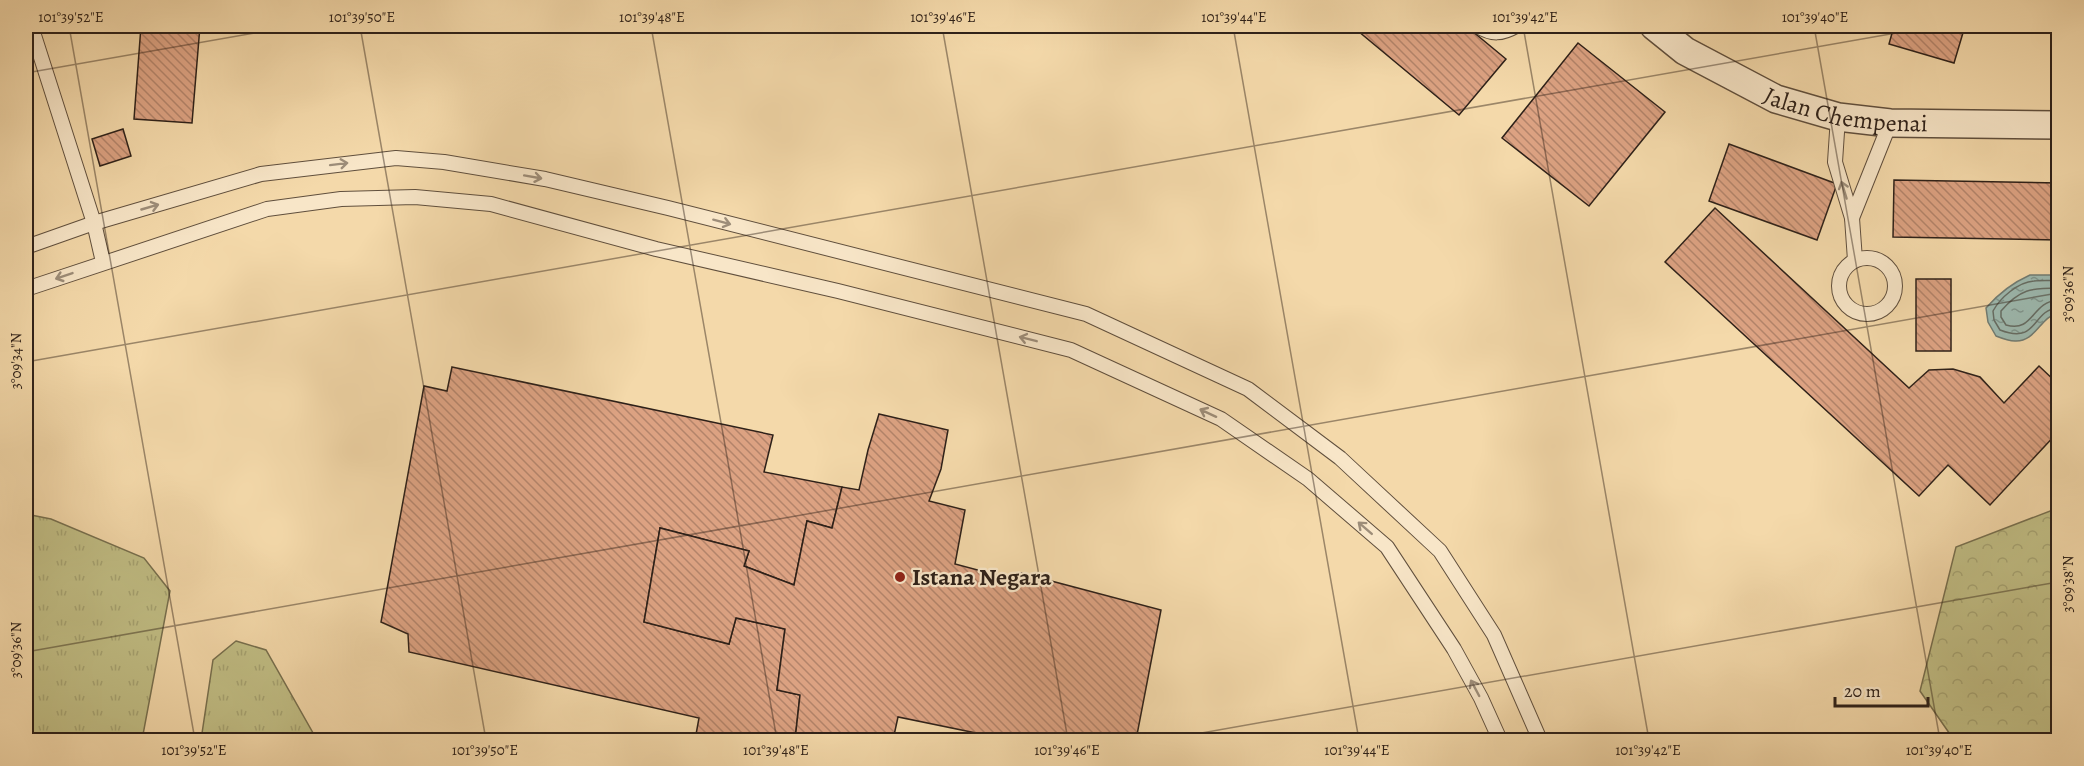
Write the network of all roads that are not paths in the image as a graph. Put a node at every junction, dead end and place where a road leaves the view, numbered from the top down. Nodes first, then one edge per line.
1 (31, 26) edge
2 (1478, 26) edge
3 (1516, 26) edge
4 (1654, 26) edge
5 (1838, 117) junction
6 (1890, 123) junction
7 (2058, 125) edge
8 (1852, 218) junction
9 (93, 223) junction
10 (26, 247) edge
11 (1855, 260) junction
12 (104, 262) junction
13 (26, 289) edge
14 (1500, 741) edge
15 (1539, 741) edge

1 - 9 lane
2 - 3 lane
4 - 5 street, Jalan Chempenai
5 - 6 street, Jalan Chempenai
8 -> 5 lane
6 - 7 street, Jalan Chempenai
6 - 8 lane
8 - 11 lane
9 - 10 lane
9 - 12 lane
9 -> 15 lane
11 - 11 lane
12 -> 13 lane
14 -> 12 lane

